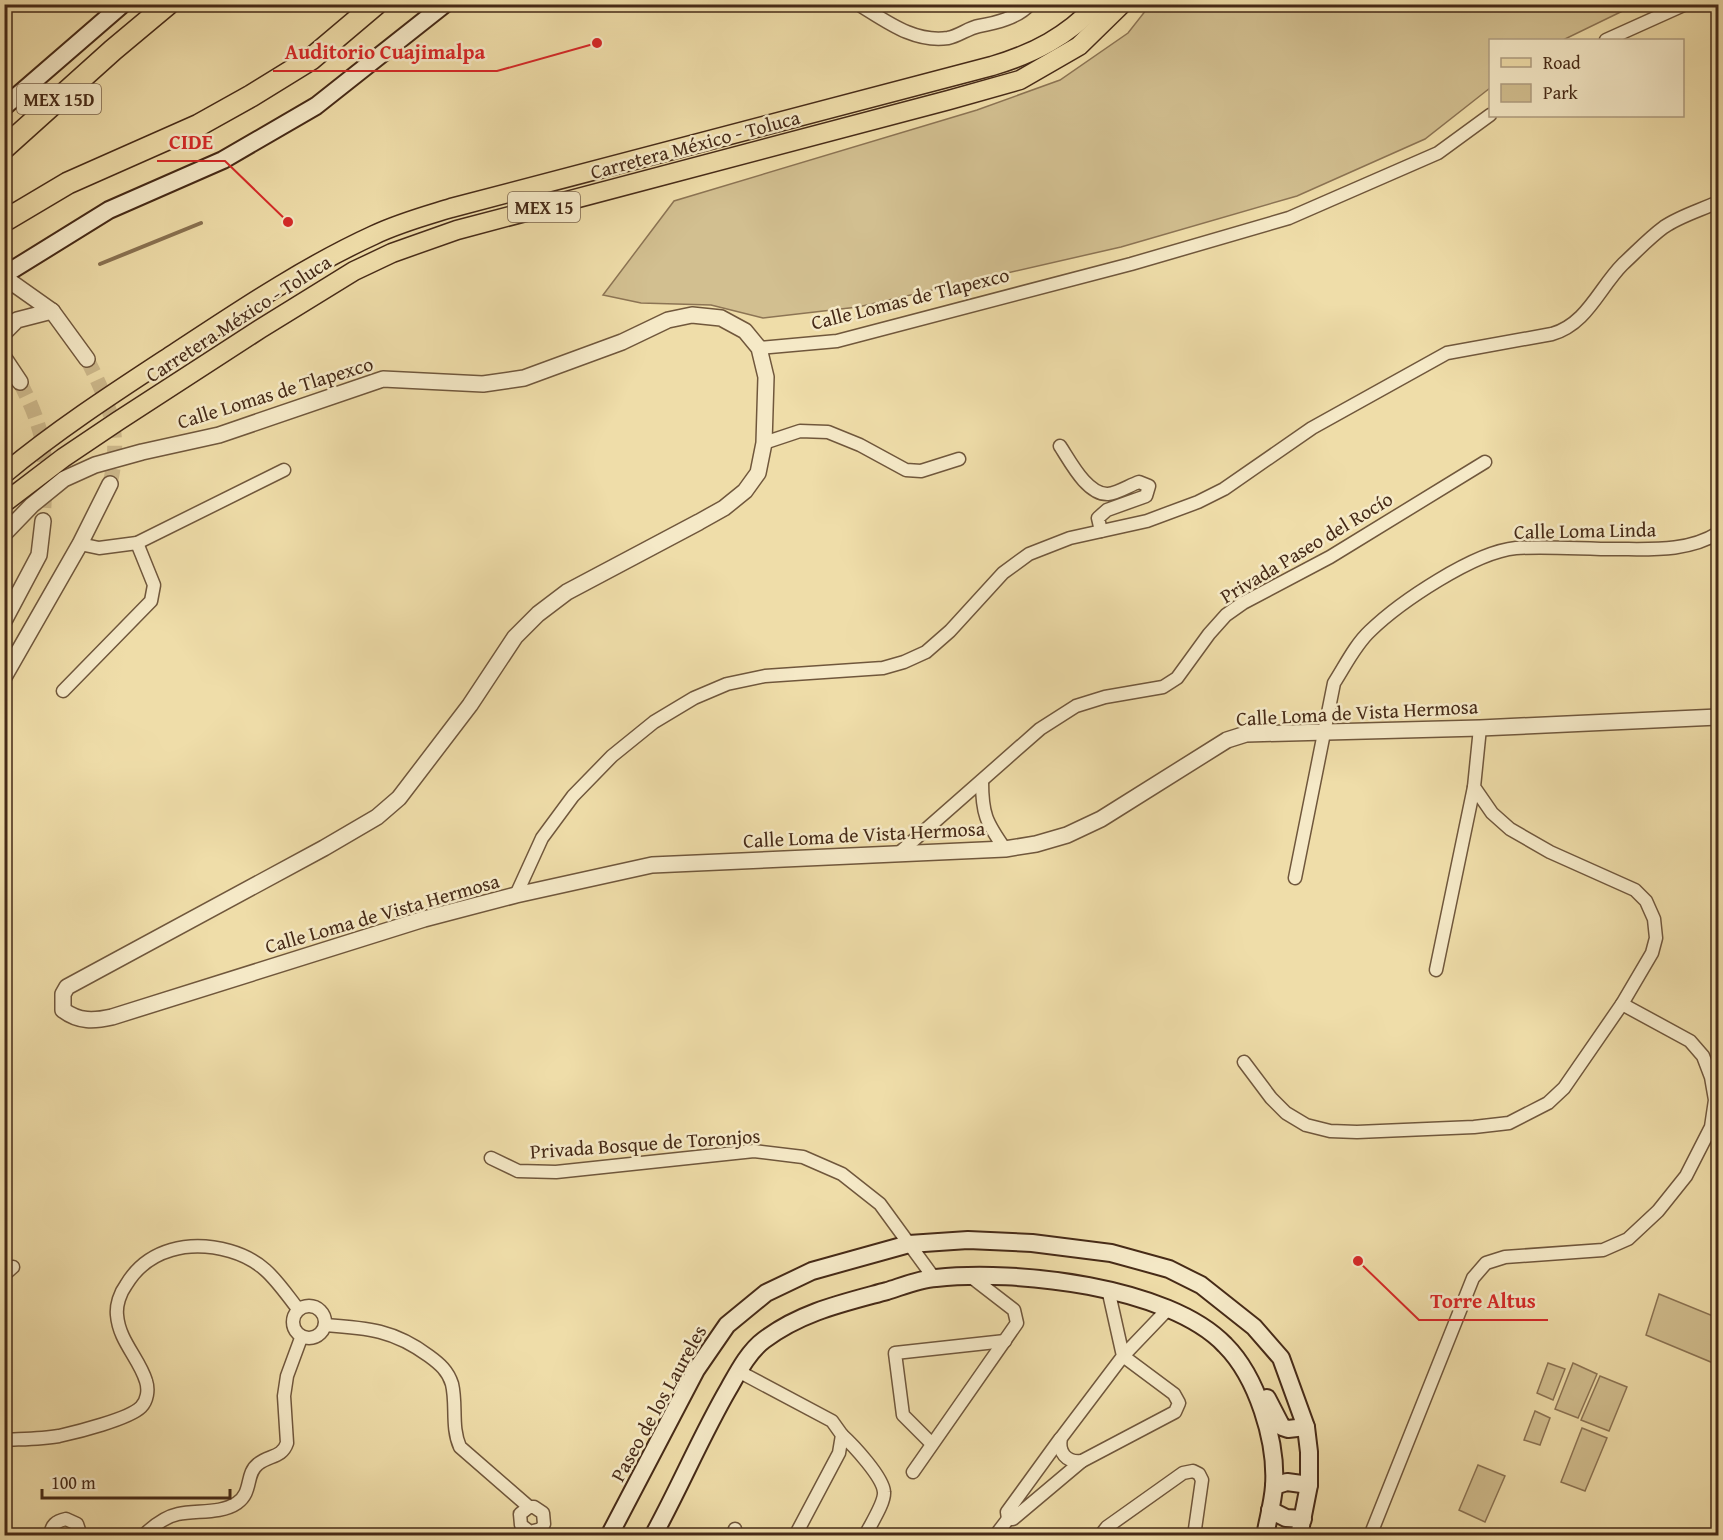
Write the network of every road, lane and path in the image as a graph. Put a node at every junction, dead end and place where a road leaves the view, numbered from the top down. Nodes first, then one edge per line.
1 (123, 4) edge
2 (168, 4) edge
3 (376, 4) edge
4 (445, 4) edge
5 (858, 4) edge
6 (1097, 4) edge
7 (1122, 4) edge
8 (1686, 4) edge
9 (1026, 6) edge
10 (1608, 39) edge
11 (4, 107) edge
12 (1489, 116) edge
13 (4, 148) edge
14 (1719, 202) edge
15 (5, 220) edge
16 (4, 276) edge
17 (52, 311) junction
18 (4, 333) edge
19 (759, 348) junction
20 (4, 358) edge
21 (87, 359) tunnel mouth
22 (20, 382) tunnel mouth
23 (764, 443) junction
24 (1060, 446) dead end
25 (958, 459) dead end
26 (1485, 462) dead end
27 (284, 470) dead end
28 (4, 474) edge
29 (110, 484) tunnel mouth
30 (4, 502) edge
31 (43, 521) tunnel mouth
32 (1101, 531) junction
33 (1719, 533) edge
34 (4, 534) edge
35 (137, 543) junction
36 (80, 544) junction
37 (4, 621) edge
38 (4, 677) edge
39 (63, 691) dead end
40 (1719, 717) edge
41 (1480, 728) junction
42 (1324, 731) junction
43 (982, 781) junction
44 (1474, 787) junction
45 (1005, 849) junction
46 (898, 854) junction
47 (1295, 878) dead end
48 (516, 895) junction
49 (1436, 970) dead end
50 (1622, 1004) junction
51 (1244, 1062) dead end
52 (491, 1158) dead end
53 (909, 1244) junction
54 (970, 1276) junction
55 (934, 1278) junction
56 (1108, 1289) junction
57 (298, 1309) junction
58 (1167, 1309) junction
59 (326, 1325) junction
60 (301, 1338) junction
61 (1005, 1341) junction
62 (1227, 1346) junction
63 (1123, 1356) junction
64 (738, 1371) junction
65 (1306, 1427) junction
66 (842, 1436) junction
67 (1061, 1438) junction
68 (4, 1440) edge
69 (931, 1443) junction
70 (1082, 1461) junction
71 (913, 1472) dead end
72 (1309, 1485) junction
73 (1274, 1486) junction
74 (1270, 1510) junction
75 (1303, 1518) junction
76 (1008, 1519) junction
77 (533, 1533) edge
78 (81, 1535) edge
79 (50, 1536) edge
80 (143, 1536) edge
81 (609, 1536) edge
82 (653, 1536) edge
83 (795, 1536) edge
84 (865, 1536) edge
85 (995, 1536) edge
86 (1100, 1536) edge
87 (1194, 1536) edge
88 (1265, 1536) edge
89 (1299, 1536) edge
90 (1370, 1536) edge

1 - 11 main road
2 - 13 highway, MEX 15D
3 - 15 highway
4 - 16 main road
5 - 9 street
6 - 28 main road, Carretera México - Toluca / MEX 15
7 - 30 main road, Carretera México - Toluca / MEX 15
8 - 10 street
12 - 19 street, Calle Lomas de Tlapexco
14 - 32 street
16 - 17 street
17 - 18 street
17 - 21 street
19 - 23 street, Calle Loma de Vista Hermosa
19 - 34 street, Calle Lomas de Tlapexco
20 - 22 street
23 - 25 street
23 - 48 street, Calle Loma de Vista Hermosa
24 - 32 street
26 - 43 street, Privada Paseo del Rocío
27 - 35 street
29 - 36 street
31 - 37 street
32 - 48 street
33 - 42 street, Calle Loma Linda
35 - 36 street
35 - 39 street
36 - 38 street
40 - 41 street, Calle Loma de Vista Hermosa
41 - 42 street, Calle Loma de Vista Hermosa
41 - 44 street
42 - 45 street, Calle Loma de Vista Hermosa
42 - 47 street, Calle Loma Linda
43 - 45 street
43 - 46 street, Privada Paseo del Rocío
44 - 49 street
44 - 50 street
45 - 46 street, Calle Loma de Vista Hermosa
46 - 48 street, Calle Loma de Vista Hermosa
50 - 51 street
50 - 90 street
52 - 53 street, Privada Bosque de Toronjos
53 - 55 street, Privada Bosque de Toronjos
53 - 65 main road, Paseo de los Laureles
53 - 81 main road, Paseo de los Laureles
54 - 55 main road
54 - 56 main road
54 - 61 street
55 - 64 main road
56 - 58 main road
56 - 63 street
57 - 59 street
57 - 60 street
57 - 68 street
58 - 62 main road
58 - 63 street
59 - 60 street
59 - 77 street
60 - 80 street
61 - 69 street
61 - 69 street
62 - 65 main road
62 - 73 main road
63 - 67 street
63 - 70 street
64 - 66 street
64 - 82 main road
65 - 72 main road, Paseo de los Laureles
66 - 83 street
66 - 84 street
67 - 70 street
67 - 76 street
69 - 71 street
70 - 76 street
72 - 73 main road
72 - 75 main road, Paseo de los Laureles
73 - 74 main road
74 - 75 main road
74 - 88 main road
75 - 89 main road, Paseo de los Laureles
76 - 85 street
78 - 79 street
86 - 87 street

